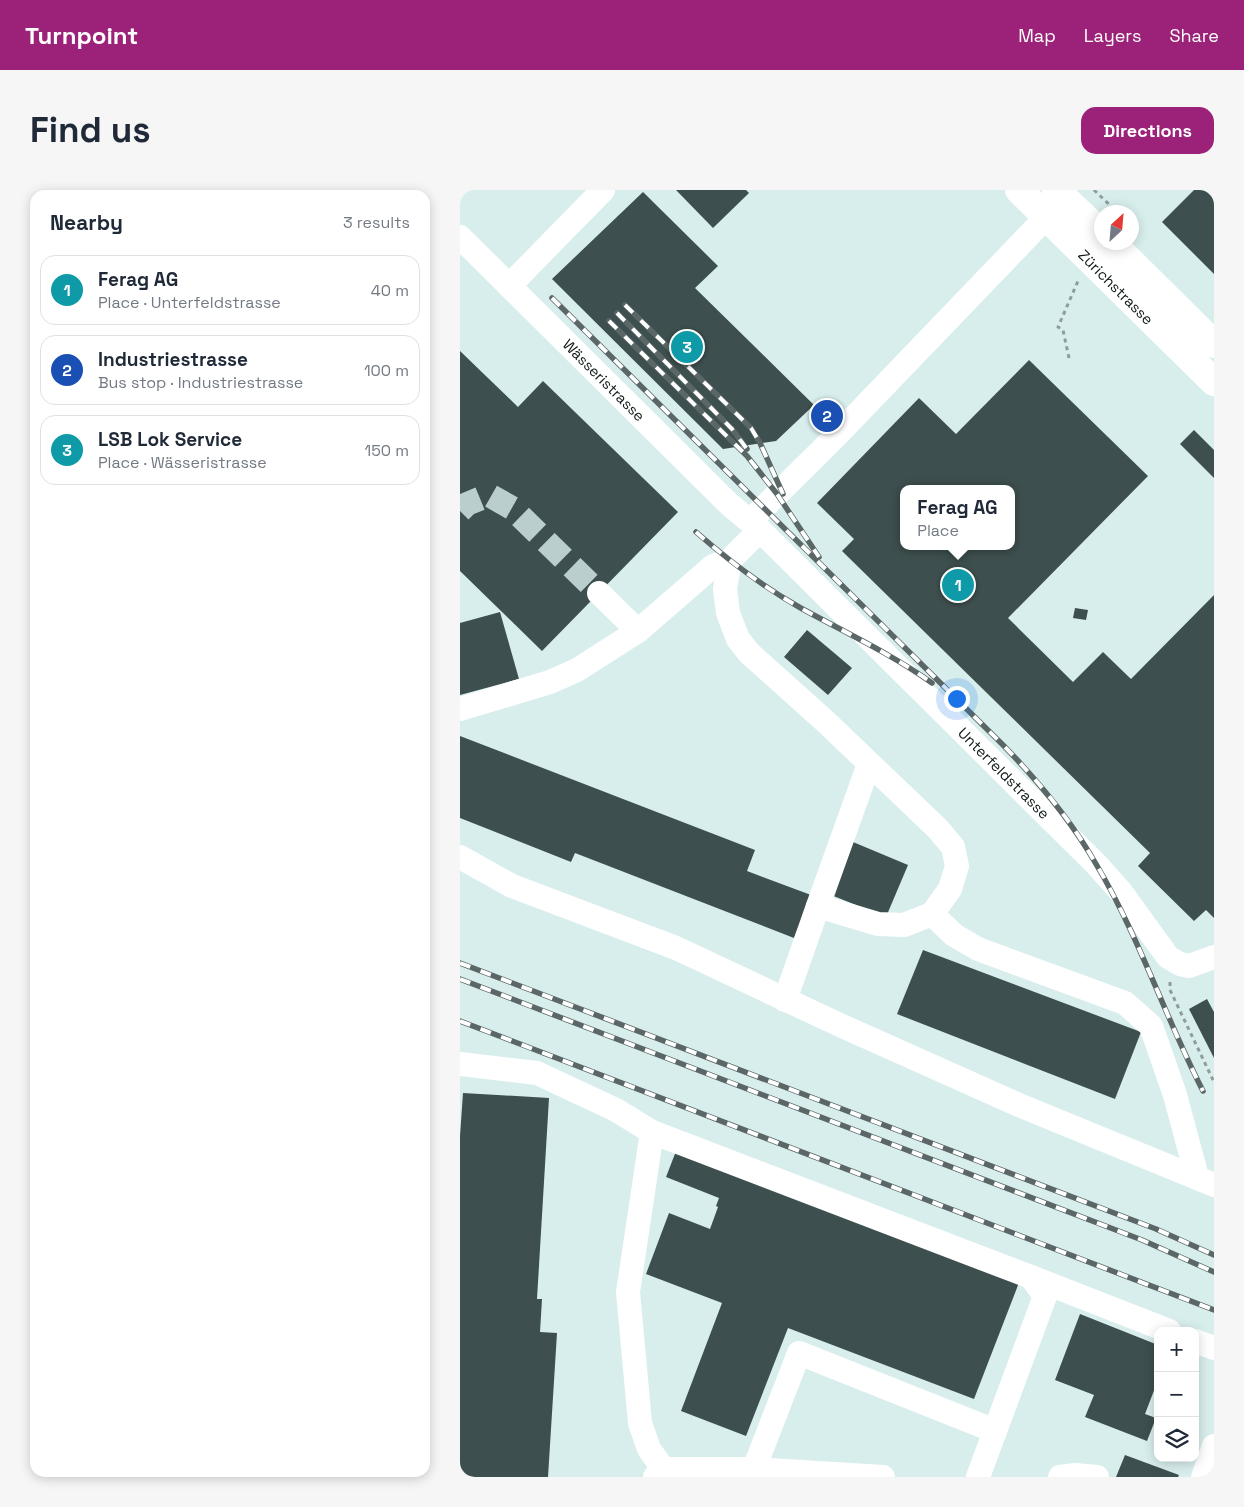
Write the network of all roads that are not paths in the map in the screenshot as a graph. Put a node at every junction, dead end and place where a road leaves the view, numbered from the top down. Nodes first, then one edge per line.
1 (604, 190) edge
2 (1020, 190) edge
3 (1060, 199) edge
4 (1094, 227) edge
5 (460, 237) edge
6 (1118, 250) edge
7 (509, 286) junction
8 (1214, 344) edge
9 (1214, 382) edge
10 (755, 526) junction
11 (730, 560) junction
12 (599, 593) tunnel mouth
13 (638, 631) junction
14 (460, 709) edge
15 (869, 764) junction
16 (460, 857) edge
17 (818, 906) junction
18 (932, 914) junction
19 (1214, 957) edge
20 (785, 1000) junction
21 (460, 1064) edge
22 (652, 1132) junction
23 (1206, 1181) edge
24 (1031, 1278) junction
25 (1159, 1327) edge
26 (1199, 1342) edge
27 (1214, 1348) edge
28 (995, 1431) junction
29 (1214, 1446) edge
30 (754, 1469) junction
31 (662, 1474) edge
32 (883, 1477) edge
33 (978, 1477) edge
34 (1060, 1477) edge
35 (1097, 1477) edge
36 (1203, 1477) edge

1 - 7 street
2 - 3 main road, Zürichstrasse
3 - 4 main road, Zürichstrasse
3 - 9 main road, Zürichstrasse
3 - 10 street
5 - 7 street, Wässeristrasse
6 - 8 main road, Zürichstrasse
7 - 10 street, Wässeristrasse
10 - 11 street
10 - 19 street, Unterfeldstrasse
11 - 13 street
11 - 15 street
12 - 13 street
13 - 14 street
15 - 17 street
15 - 18 street
16 - 20 street
17 - 18 street
17 - 20 street
18 - 23 street
20 - 23 street
21 - 22 street
22 - 24 street
22 - 31 street
24 - 25 street
24 - 28 street
26 - 27 street
28 - 30 street
28 - 33 street
29 - 36 street
30 - 31 street
30 - 32 street
34 - 35 street

